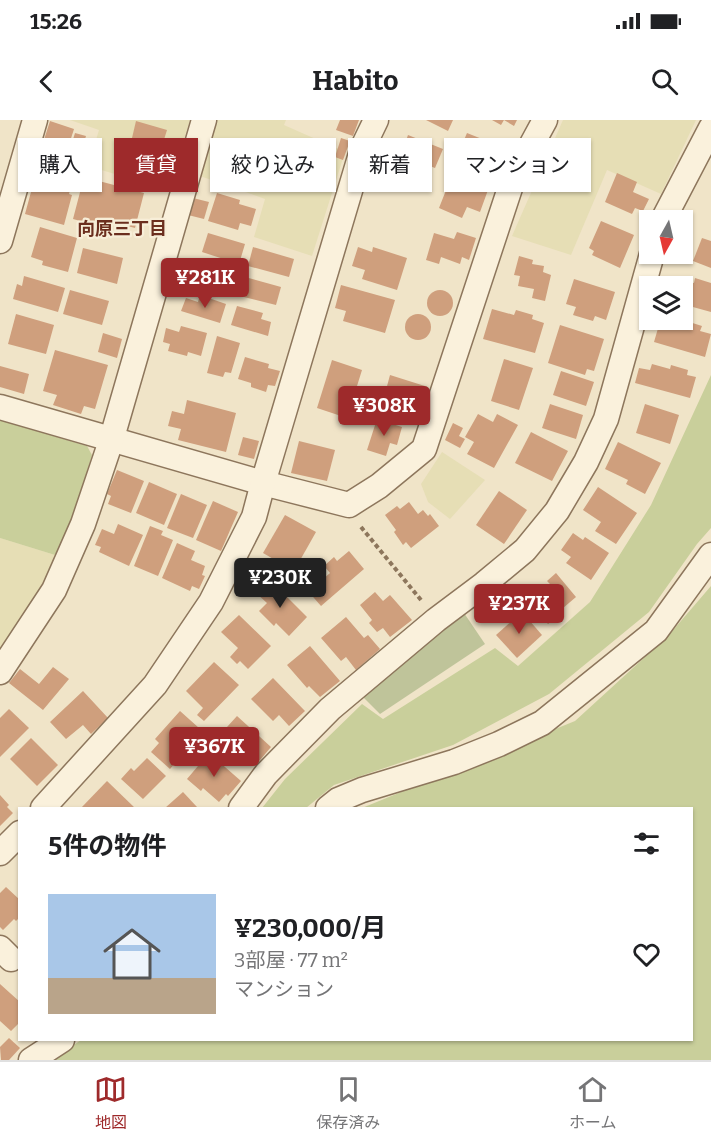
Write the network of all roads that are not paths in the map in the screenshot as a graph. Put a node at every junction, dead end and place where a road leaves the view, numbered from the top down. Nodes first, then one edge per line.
1 (35, 120) edge
2 (204, 120) edge
3 (376, 120) edge
4 (545, 120) edge
5 (711, 128) edge
6 (668, 210) edge
7 (0, 241) edge
8 (649, 264) edge
9 (0, 407) edge
10 (111, 441) junction
11 (263, 483) junction
12 (711, 555) edge
13 (0, 672) edge
14 (44, 807) edge
15 (242, 807) edge
16 (329, 807) edge
17 (18, 835) edge
18 (0, 853) edge
19 (60, 1041) edge
20 (31, 1060) edge

1 - 7 street
2 - 10 street
3 - 11 street
4 - 11 street
5 - 6 street
8 - 15 street
9 - 10 street
10 - 11 street
10 - 13 street
11 - 14 street
12 - 16 street
17 - 18 street
19 - 20 street

